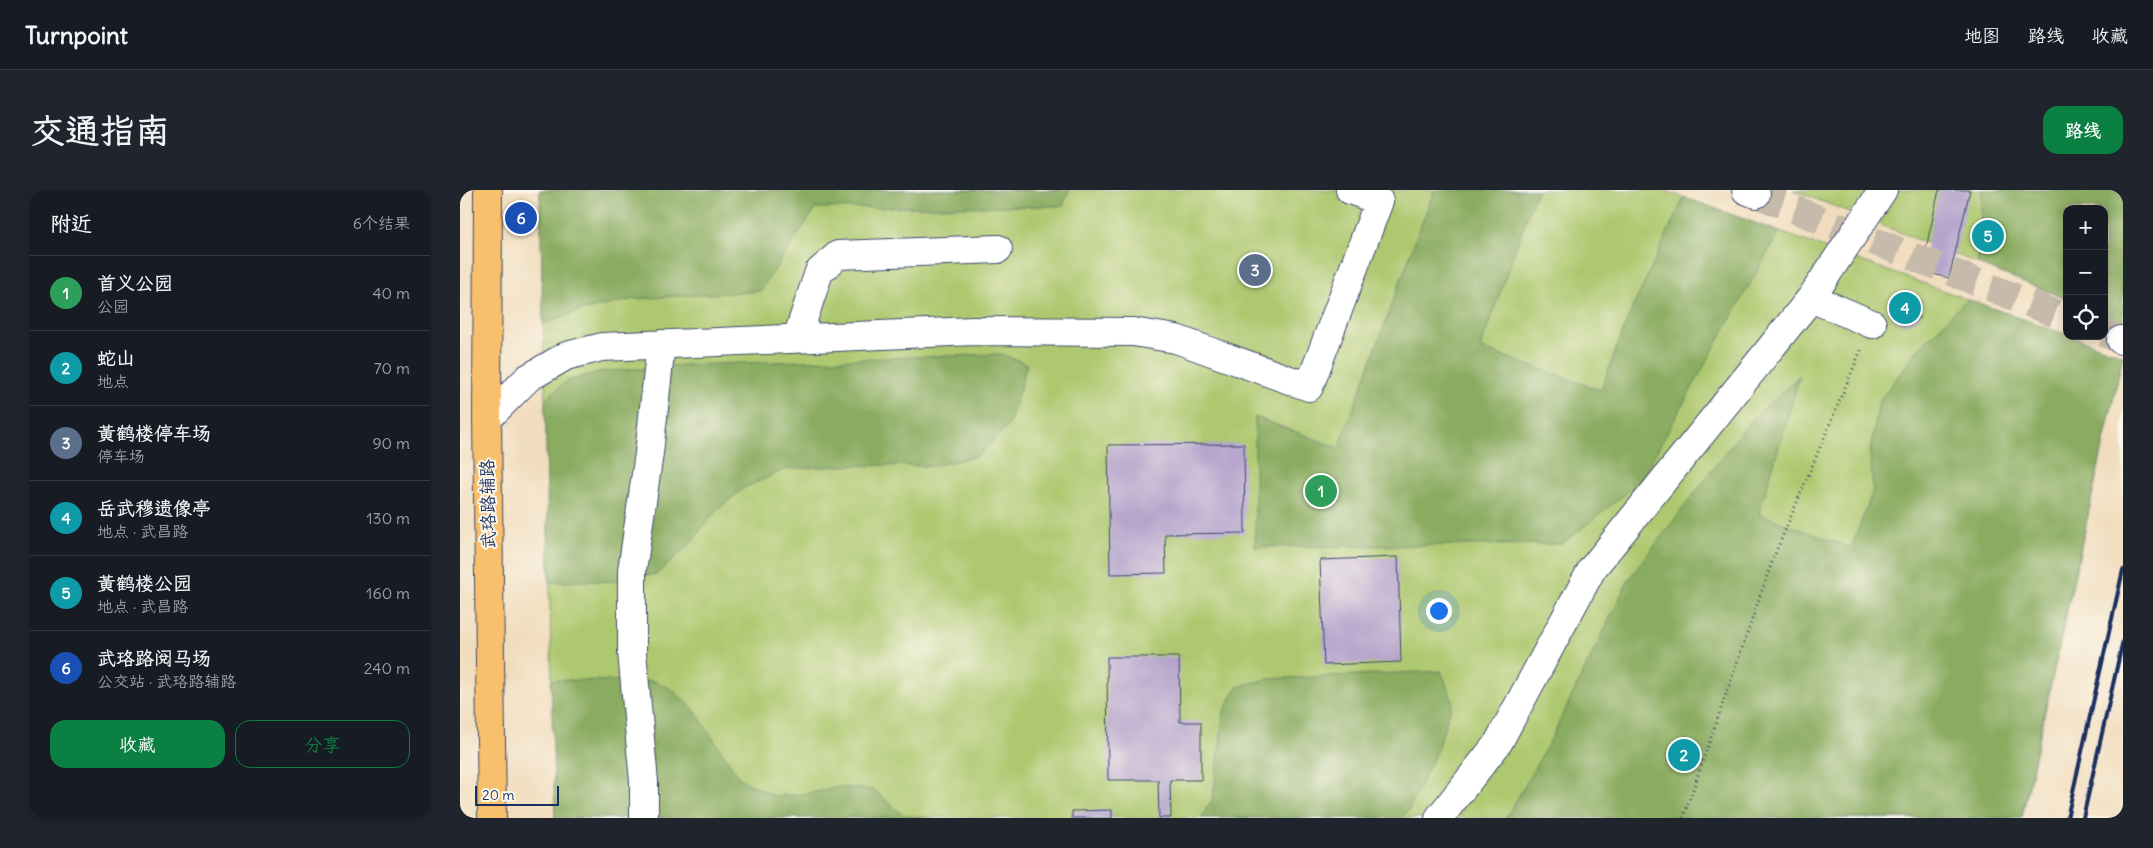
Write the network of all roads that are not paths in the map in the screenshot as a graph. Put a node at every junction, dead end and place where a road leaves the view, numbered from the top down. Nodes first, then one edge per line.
1 (488, 190) edge
2 (1350, 190) edge
3 (1883, 190) edge
4 (998, 249) dead end
5 (1811, 298) junction
6 (1872, 324) road end
7 (797, 338) junction
8 (661, 344) junction
9 (487, 419) junction
10 (492, 818) edge
11 (644, 818) edge
12 (1439, 818) edge

1 - 9 main road, 武珞路辅路
2 - 7 lane
3 - 5 lane
4 - 7 lane
5 - 6 lane
5 - 12 lane
7 - 8 lane
8 - 9 lane
8 - 11 lane
9 - 10 main road, 武珞路辅路

